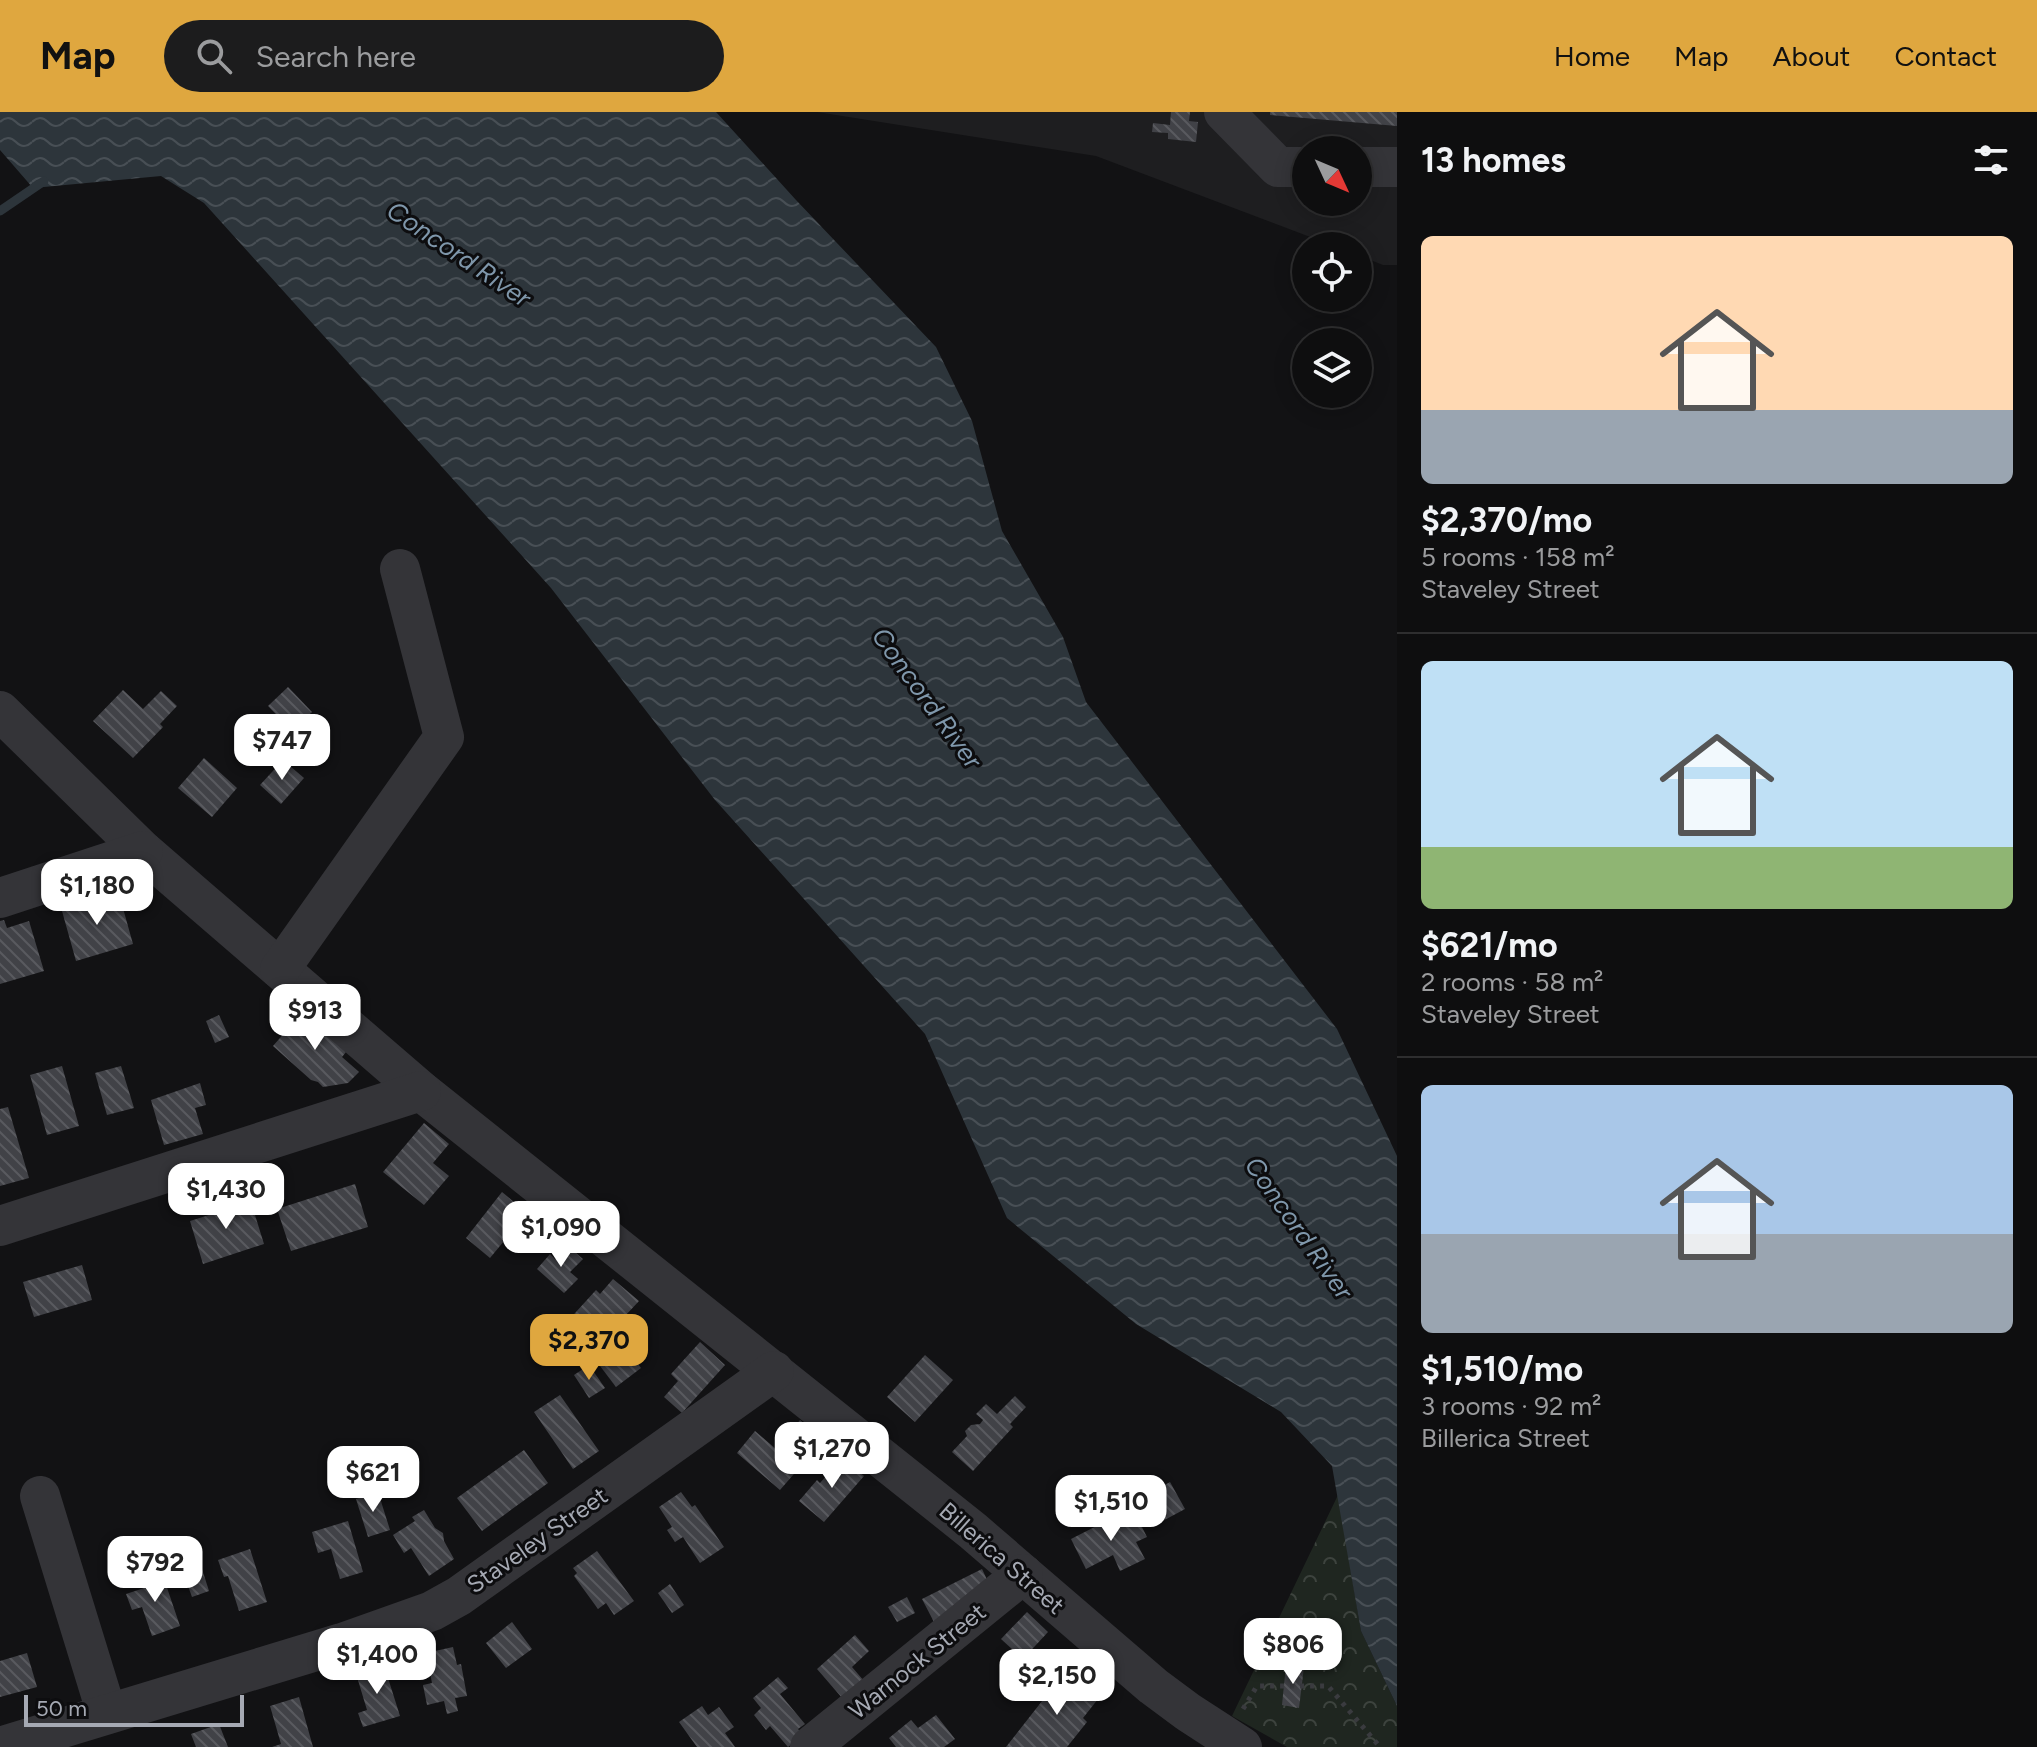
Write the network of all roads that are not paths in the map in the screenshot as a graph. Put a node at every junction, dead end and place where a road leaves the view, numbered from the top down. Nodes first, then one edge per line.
1 (1224, 112) edge
2 (1292, 167) edge
3 (1372, 167) edge
4 (1397, 167) edge
5 (400, 569) dead end
6 (0, 711) edge
7 (143, 851) junction
8 (0, 898) edge
9 (280, 969) junction
10 (421, 1091) junction
11 (0, 1226) edge
12 (774, 1371) junction
13 (40, 1496) dead end
14 (1023, 1574) junction
15 (107, 1714) junction
16 (1233, 1742) edge
17 (0, 1747) edge
18 (810, 1747) edge

1 - 2 street
3 - 4 street
5 - 9 street
6 - 7 street, Billerica Street
7 - 8 street
7 - 9 street, Billerica Street
9 - 10 street, Billerica Street
10 - 11 street
10 - 12 street, Billerica Street
12 - 14 street, Billerica Street
12 - 15 street, Staveley Street
13 - 15 street
14 - 16 street, Billerica Street
14 - 18 street, Warnock Street
15 - 17 street, Staveley Street

